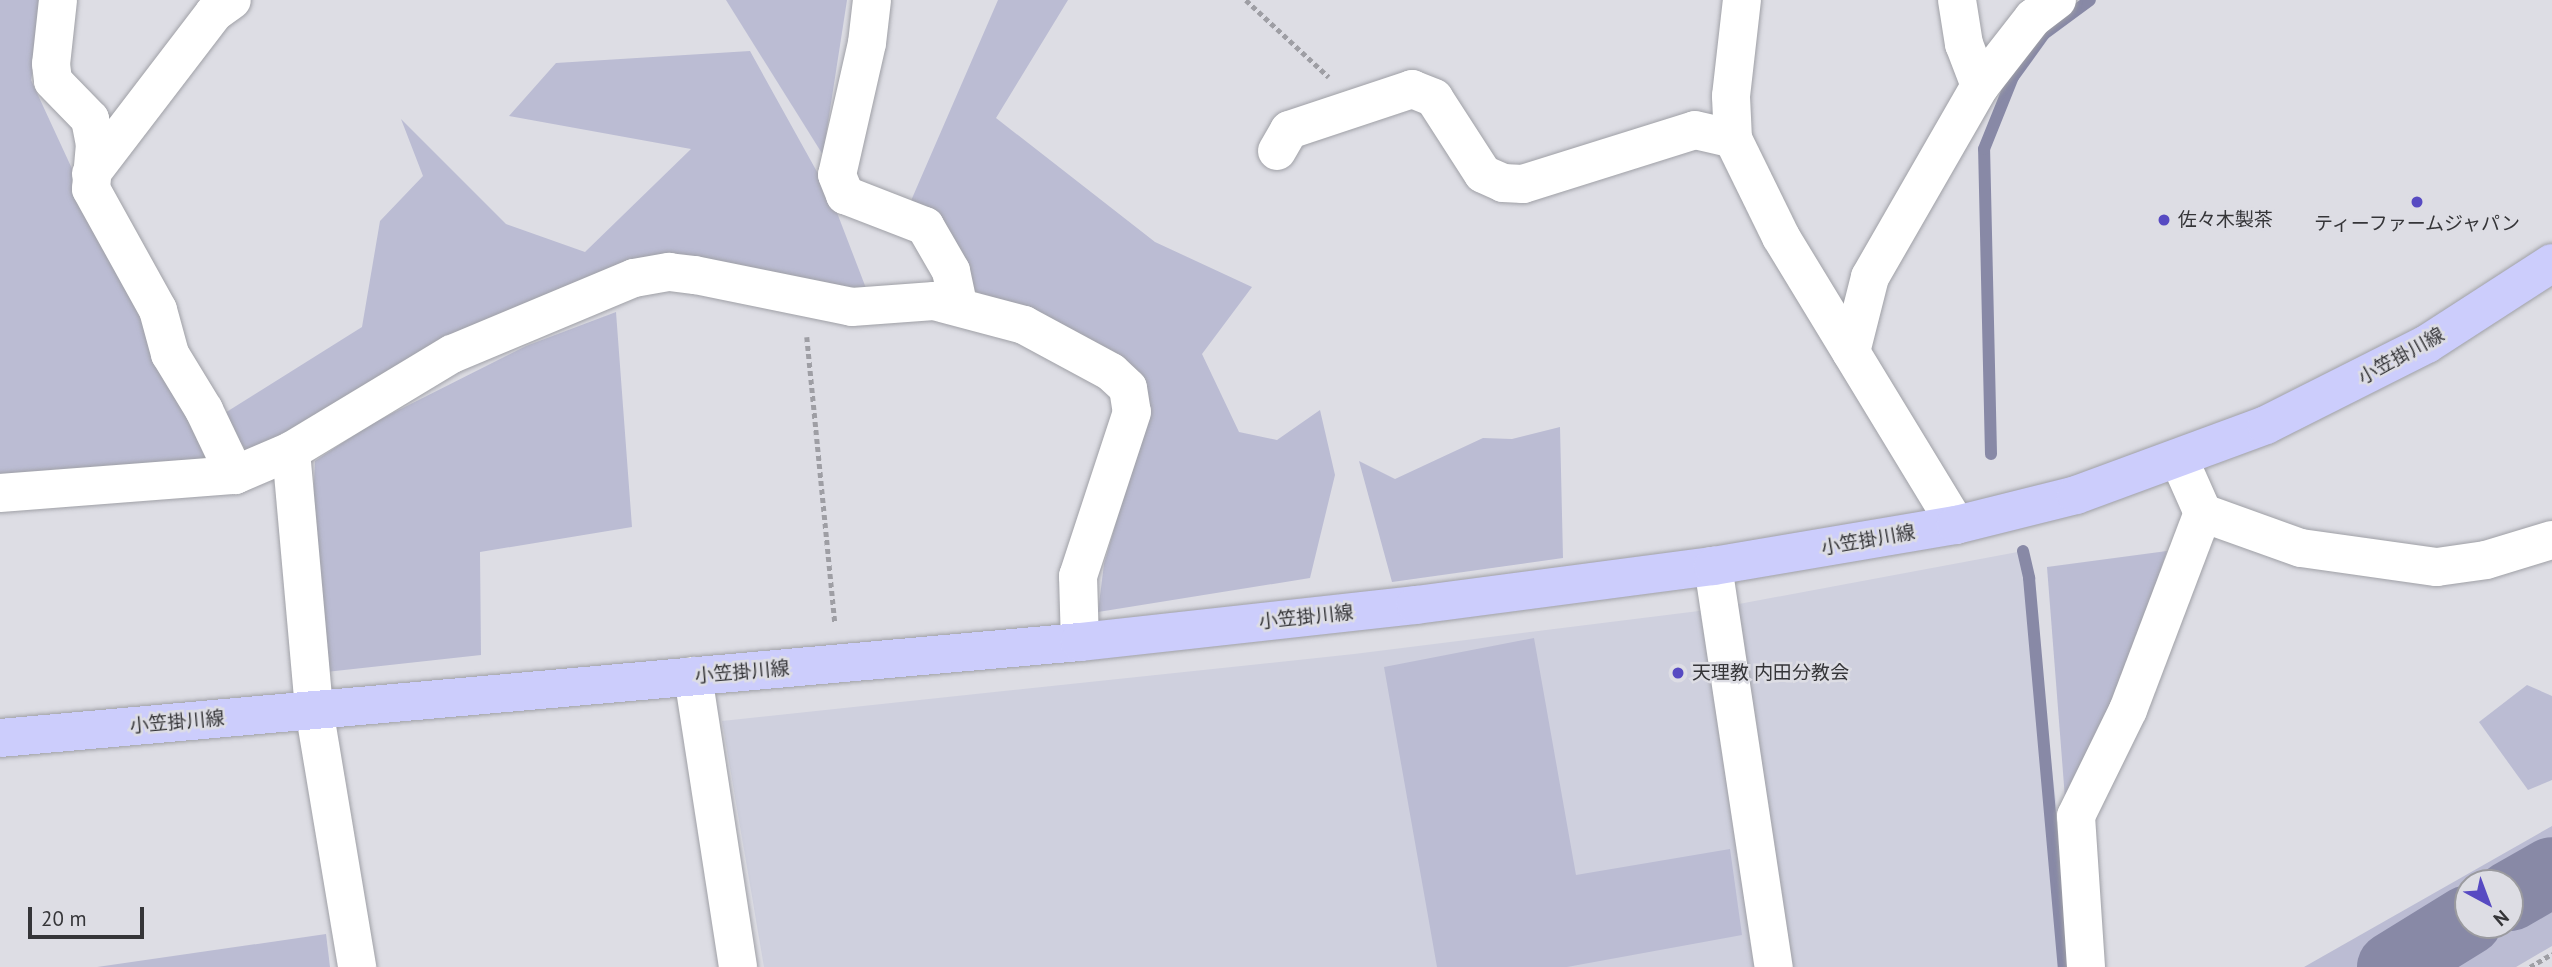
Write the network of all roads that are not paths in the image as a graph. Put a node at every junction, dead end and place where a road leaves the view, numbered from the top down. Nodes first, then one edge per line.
1 (58, 0) edge
2 (232, 0) edge
3 (872, 0) edge
4 (1742, 0) edge
5 (1957, 0) edge
6 (2057, 0) edge
7 (1980, 86) junction
8 (1733, 139) junction
9 (1277, 151) dead end
10 (91, 174) junction
11 (2552, 263) edge
12 (958, 305) junction
13 (1851, 352) junction
14 (291, 451) junction
15 (2179, 459) junction
16 (235, 475) junction
17 (0, 493) edge
18 (2203, 513) junction
19 (1956, 525) junction
20 (2552, 540) edge
21 (1713, 566) junction
22 (1080, 642) junction
23 (692, 676) junction
24 (314, 709) junction
25 (0, 738) edge
26 (357, 967) edge
27 (738, 967) edge
28 (1774, 967) edge
29 (2086, 967) edge

1 - 10 street
2 - 10 street
3 - 12 street
4 - 8 street
5 - 7 street
6 - 7 street
7 - 13 street
8 - 9 street
8 - 13 street
10 - 16 street
11 - 15 main road, 小笠掛川線
12 - 14 street
12 - 22 street
13 - 19 street
14 - 16 street
14 - 24 street
15 - 18 street
15 - 19 main road, 小笠掛川線
16 - 17 street
18 - 20 street
18 - 29 street
19 - 21 main road, 小笠掛川線
21 - 22 main road, 小笠掛川線
21 - 28 street
22 - 23 main road, 小笠掛川線
23 - 24 main road, 小笠掛川線
23 - 27 street
24 - 25 main road, 小笠掛川線
24 - 26 street

